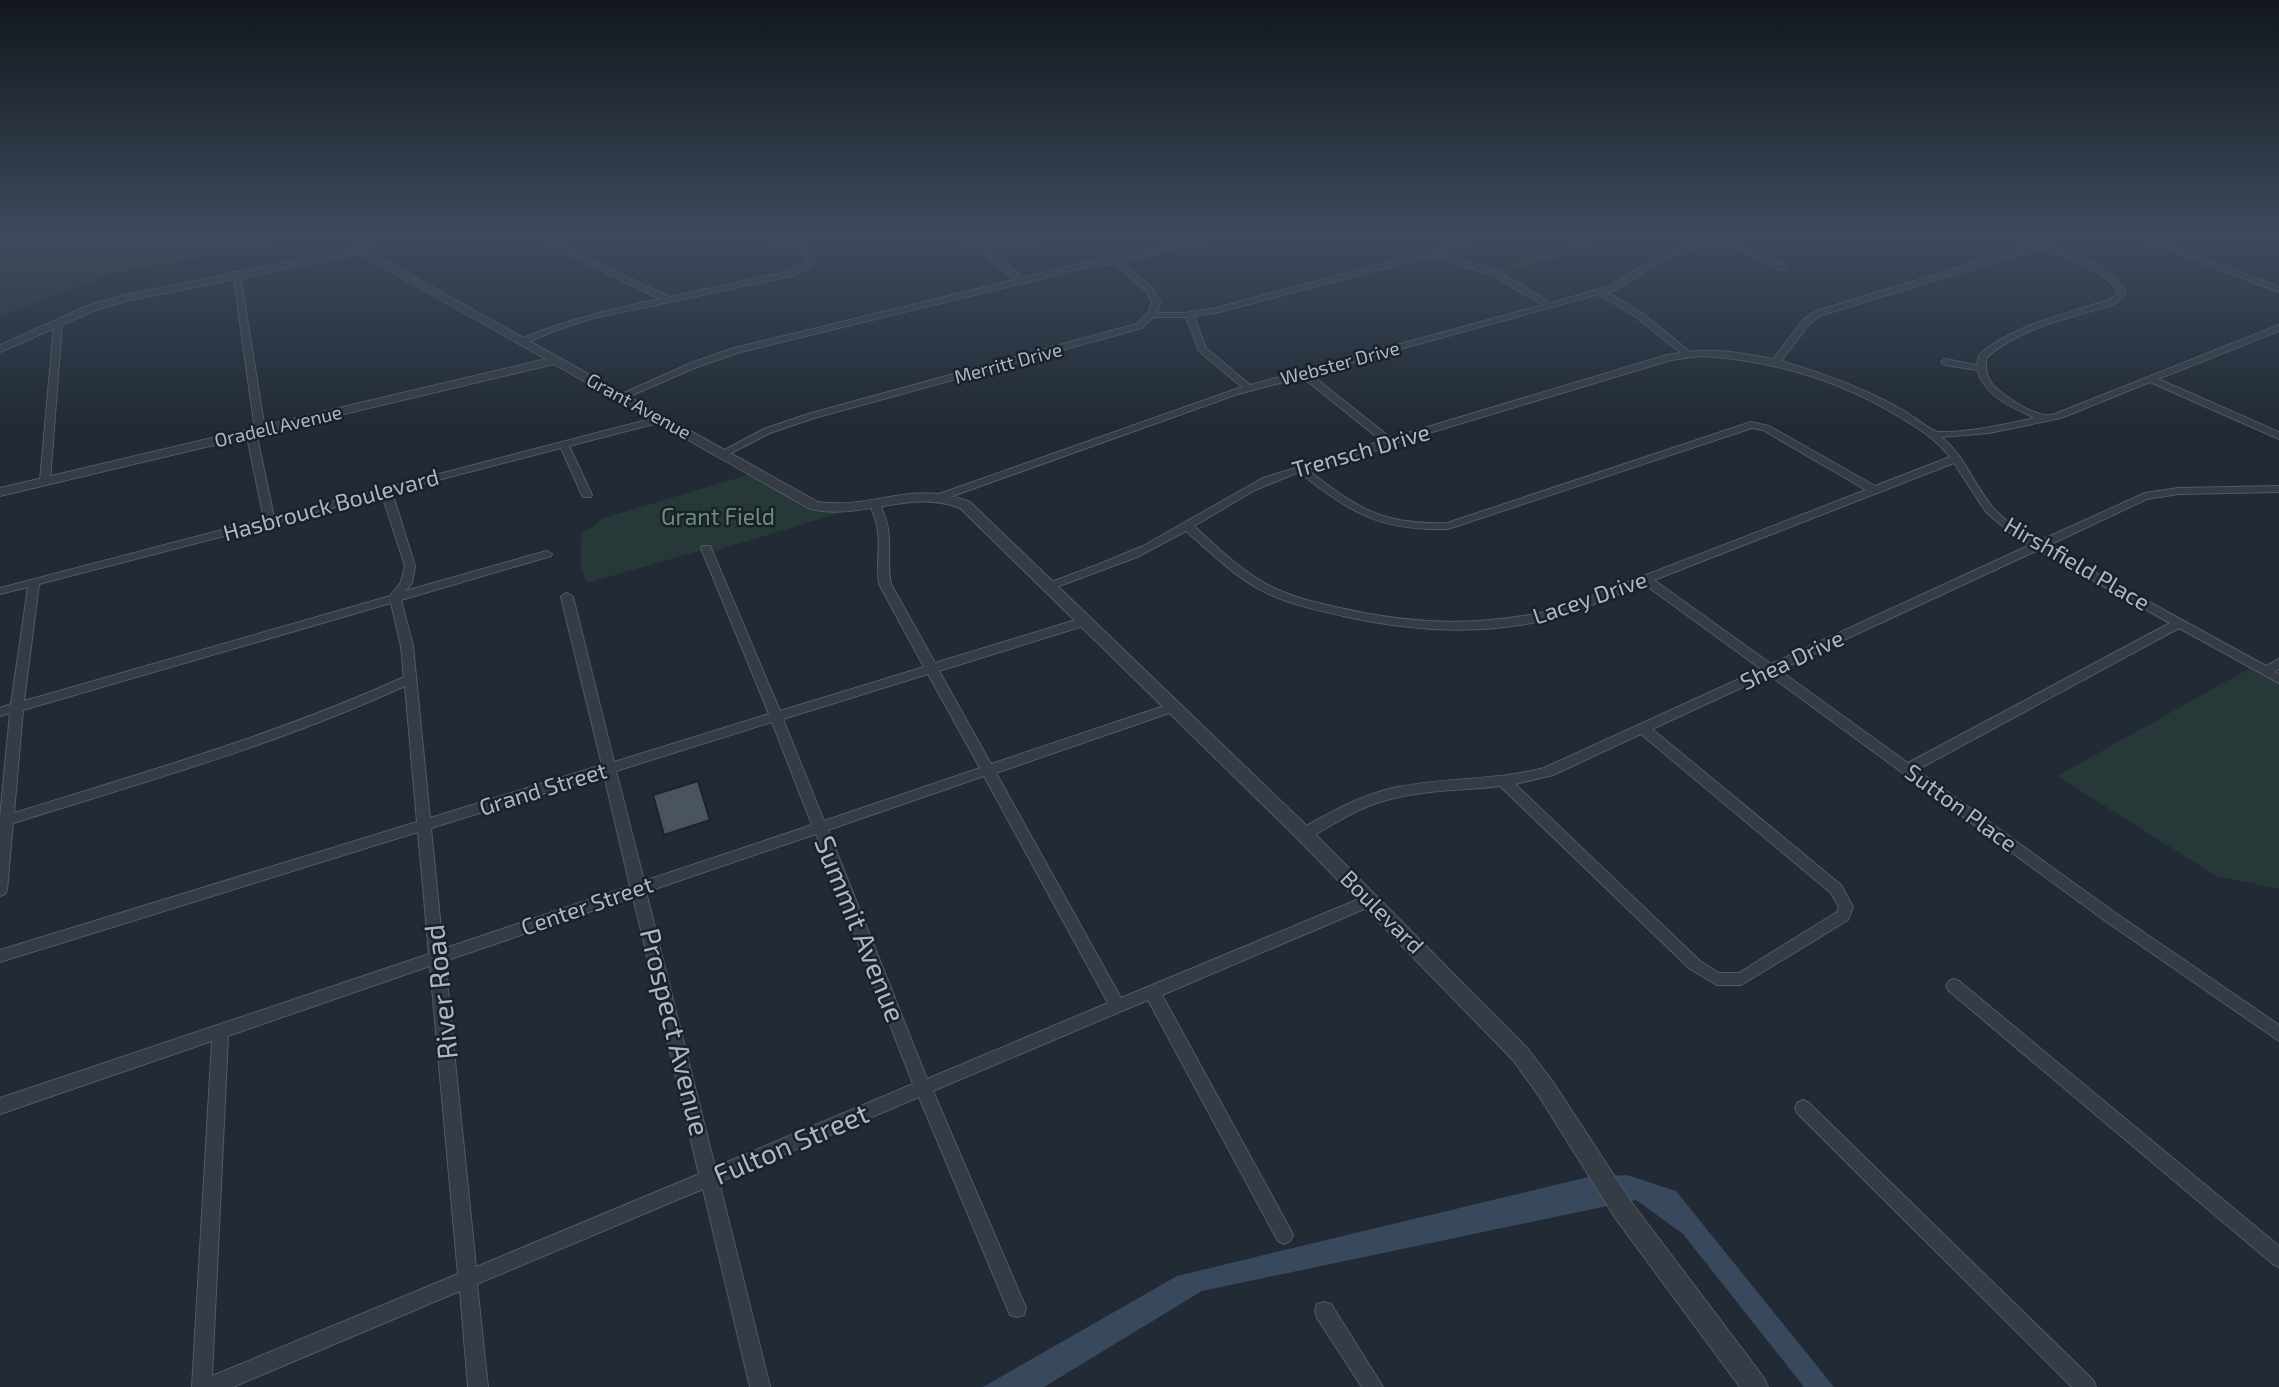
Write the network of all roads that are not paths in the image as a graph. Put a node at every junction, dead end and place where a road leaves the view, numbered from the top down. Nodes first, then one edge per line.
1 (125, 298) edge
2 (239, 298) edge
3 (445, 298) edge
4 (664, 298) edge
5 (679, 298) edge
6 (956, 298) edge
7 (1154, 298) edge
8 (1257, 298) edge
9 (1537, 298) edge
10 (1581, 298) edge
11 (1610, 298) edge
12 (1869, 298) edge
13 (2117, 298) edge
14 (669, 300) junction
15 (1551, 306) junction
16 (1152, 315) junction
17 (1189, 315) junction
18 (58, 324) junction
19 (2279, 328) edge
20 (523, 341) junction
21 (0, 349) edge
22 (1687, 354) junction
23 (557, 360) junction
24 (1945, 362) dead end
25 (1775, 363) junction
26 (1982, 368) junction
27 (1303, 373) junction
28 (2152, 380) junction
29 (1248, 388) junction
30 (620, 397) junction
31 (662, 419) junction
32 (2045, 419) junction
33 (256, 431) junction
34 (1933, 435) junction
35 (2279, 436) edge
36 (1391, 443) junction
37 (564, 445) junction
38 (724, 453) junction
39 (1957, 458) junction
40 (1301, 469) junction
41 (45, 481) junction
42 (2279, 489) edge
43 (1874, 490) junction
44 (386, 491) junction
45 (0, 492) edge
46 (587, 495) dead end
47 (943, 496) junction
48 (875, 505) junction
49 (270, 521) junction
50 (1187, 526) junction
51 (2039, 546) junction
52 (706, 548) dead end
53 (547, 554) dead end
54 (1645, 579) junction
55 (34, 582) junction
56 (1050, 586) junction
57 (0, 591) edge
58 (567, 597) dead end
59 (393, 599) junction
60 (1086, 621) junction
61 (2179, 623) junction
62 (2279, 663) edge
63 (932, 669) junction
64 (1770, 670) junction
65 (2266, 672) junction
66 (410, 679) junction
67 (2279, 679) edge
68 (17, 707) junction
69 (1174, 707) junction
70 (0, 712) edge
71 (776, 717) junction
72 (1643, 729) junction
73 (610, 768) junction
74 (1907, 769) junction
75 (987, 770) junction
76 (1505, 783) junction
77 (4, 821) edge
78 (424, 825) junction
79 (820, 827) junction
80 (1304, 834) junction
81 (639, 888) junction
82 (0, 890) edge
83 (1371, 900) junction
84 (0, 956) edge
85 (438, 957) junction
86 (1954, 986) dead end
87 (1152, 992) junction
88 (1118, 1007) junction
89 (219, 1031) junction
90 (2279, 1034) edge
91 (923, 1088) junction
92 (0, 1105) edge
93 (1803, 1108) dead end
94 (711, 1177) junction
95 (1284, 1235) dead end
96 (2279, 1258) edge
97 (469, 1279) junction
98 (1017, 1308) dead end
99 (1324, 1311) dead end
100 (1746, 1384) edge
101 (202, 1387) edge
102 (210, 1387) edge
103 (478, 1387) edge
104 (760, 1387) edge
105 (1373, 1387) edge
106 (2086, 1387) edge

1 - 18 street
2 - 33 street
3 - 20 street, Grant Avenue
4 - 14 street
5 - 14 street
6 - 30 street
7 - 16 street
8 - 17 street, Merritt Drive
9 - 15 street
10 - 15 street, Webster Drive
11 - 22 street
12 - 25 street
13 - 26 street
14 - 20 street
15 - 27 street, Webster Drive
16 - 17 street, Merritt Drive
16 - 38 street, Merritt Drive
17 - 29 street
18 - 21 street
18 - 41 street
19 - 28 street
20 - 23 street, Grant Avenue
22 - 25 street, Hirshfield Place
22 - 36 street, Trensch Drive
23 - 30 street, Grant Avenue
23 - 33 street, Oradell Avenue
24 - 26 street
25 - 34 street, Hirshfield Place
26 - 32 street
27 - 29 street, Webster Drive
27 - 36 street
28 - 32 street
28 - 35 street
29 - 47 street, Webster Drive
30 - 31 street, Grant Avenue
31 - 37 street, Hasbrouck Boulevard
31 - 38 street, Grant Avenue
32 - 34 street
33 - 41 street, Oradell Avenue
33 - 49 street
34 - 39 street, Hirshfield Place
36 - 40 street, Trensch Drive
37 - 44 street, Hasbrouck Boulevard
37 - 46 street
38 - 48 street, Grant Avenue
39 - 43 street, Lacey Drive
39 - 51 street, Hirshfield Place
40 - 43 street
40 - 50 street, Trensch Drive
41 - 45 street, Oradell Avenue
42 - 51 street, Shea Drive
43 - 54 street, Lacey Drive
44 - 49 street, Hasbrouck Boulevard
44 - 59 street
47 - 48 street, Grant Avenue
47 - 56 street, Boulevard
48 - 63 street
49 - 55 street, Hasbrouck Boulevard
50 - 54 street, Lacey Drive
50 - 56 street, Trensch Drive
51 - 61 street, Hirshfield Place
51 - 64 street, Shea Drive
52 - 71 street, Summit Avenue
53 - 59 street
54 - 64 street, Sutton Place
55 - 57 street, Hasbrouck Boulevard
55 - 68 street
56 - 60 street, Boulevard
58 - 73 street, Prospect Avenue
59 - 66 street, River Road
59 - 68 street
60 - 63 street, Grand Street
60 - 69 street, Boulevard
61 - 65 street, Hirshfield Place
61 - 74 street
62 - 65 street
63 - 71 street, Grand Street
63 - 75 street
64 - 72 street, Shea Drive
64 - 74 street, Sutton Place
65 - 67 street, Hirshfield Place
66 - 77 street
66 - 78 street, River Road
68 - 70 street
68 - 77 street
69 - 75 street, Center Street
69 - 80 street, Boulevard
71 - 73 street, Grand Street
71 - 79 street, Summit Avenue
72 - 76 street, Shea Drive
72 - 76 street
73 - 78 street, Grand Street
73 - 81 street, Prospect Avenue
74 - 90 street, Sutton Place
75 - 79 street, Center Street
75 - 88 street
76 - 80 street, Shea Drive
77 - 82 street
78 - 84 street, Grand Street
78 - 85 street, River Road
79 - 81 street, Center Street
79 - 91 street, Summit Avenue
80 - 83 street, Boulevard
81 - 85 street, Center Street
81 - 94 street, Prospect Avenue
83 - 87 street, Fulton Street
83 - 100 street, Boulevard
85 - 89 street, Center Street
85 - 97 street, River Road
86 - 96 street
87 - 88 street, Fulton Street
87 - 95 street
88 - 91 street, Fulton Street
89 - 92 street, Center Street
89 - 101 street
91 - 94 street, Fulton Street
91 - 98 street, Summit Avenue
93 - 106 street
94 - 97 street, Fulton Street
94 - 104 street, Prospect Avenue
97 - 102 street, Fulton Street
97 - 103 street, River Road
99 - 105 street

